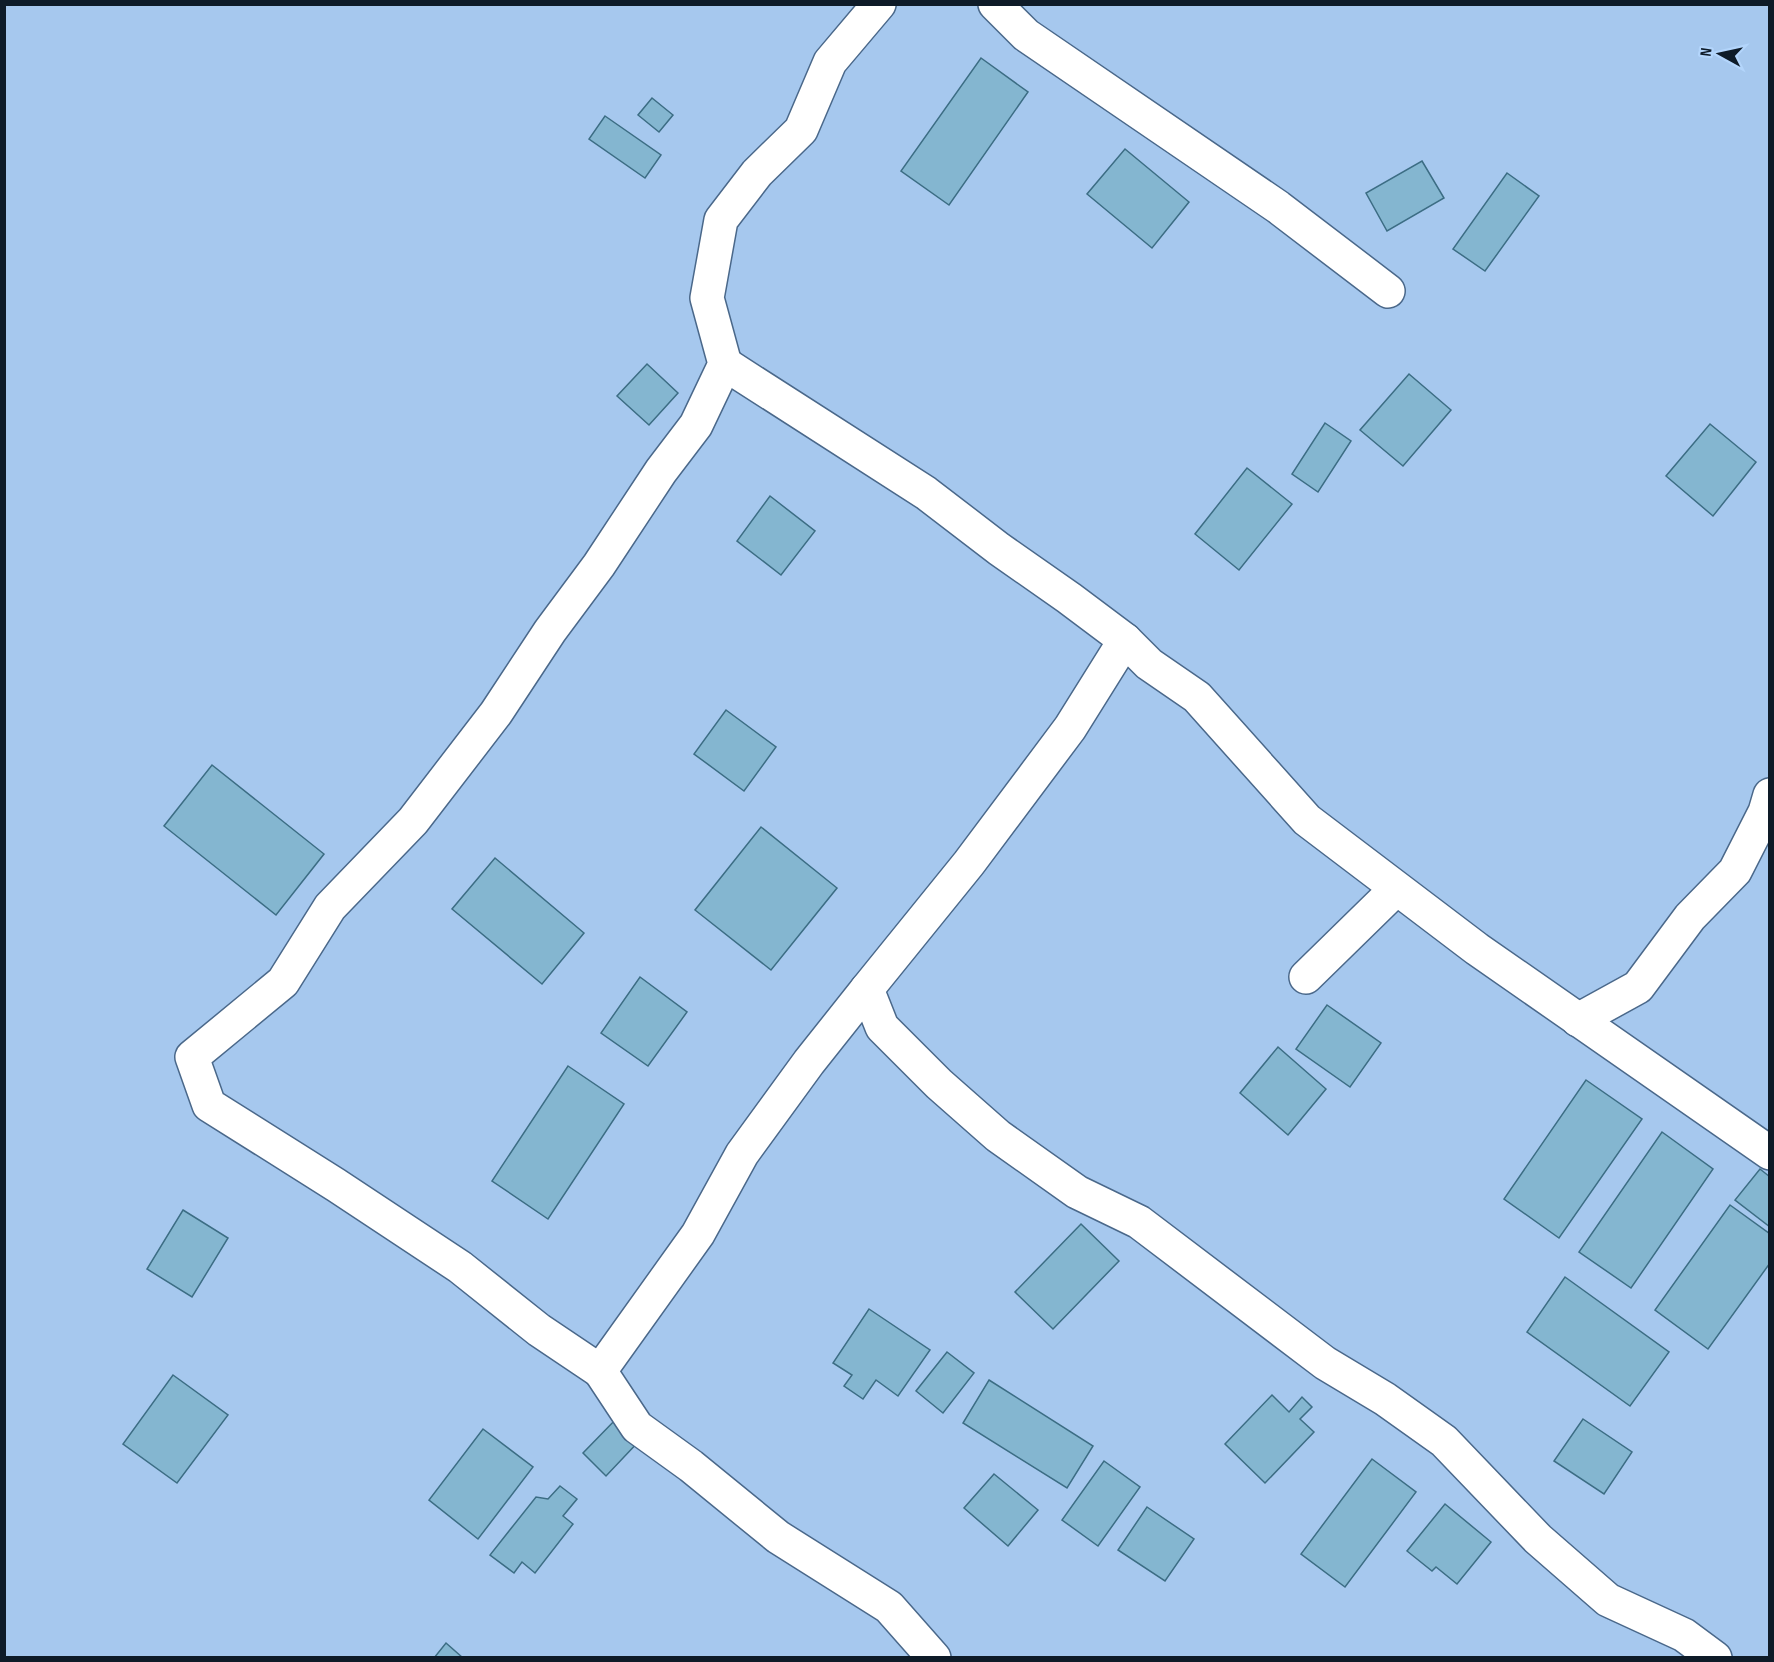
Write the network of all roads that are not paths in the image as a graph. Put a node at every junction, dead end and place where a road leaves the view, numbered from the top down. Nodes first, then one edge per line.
1 (879, 4) edge
2 (995, 4) edge
3 (1388, 291) dead end
4 (725, 363) junction
5 (1125, 640) junction
6 (1770, 795) edge
7 (1396, 889) junction
8 (1306, 977) dead end
9 (867, 989) junction
10 (1578, 1020) junction
11 (1770, 1153) edge
12 (600, 1371) junction
13 (934, 1658) edge
14 (1715, 1658) edge

1 - 4 street
2 - 3 street
4 - 5 street
4 - 12 street
5 - 7 street
5 - 9 street
6 - 10 street
7 - 8 street
7 - 10 street
9 - 12 street
9 - 14 street
10 - 11 street
12 - 13 street

